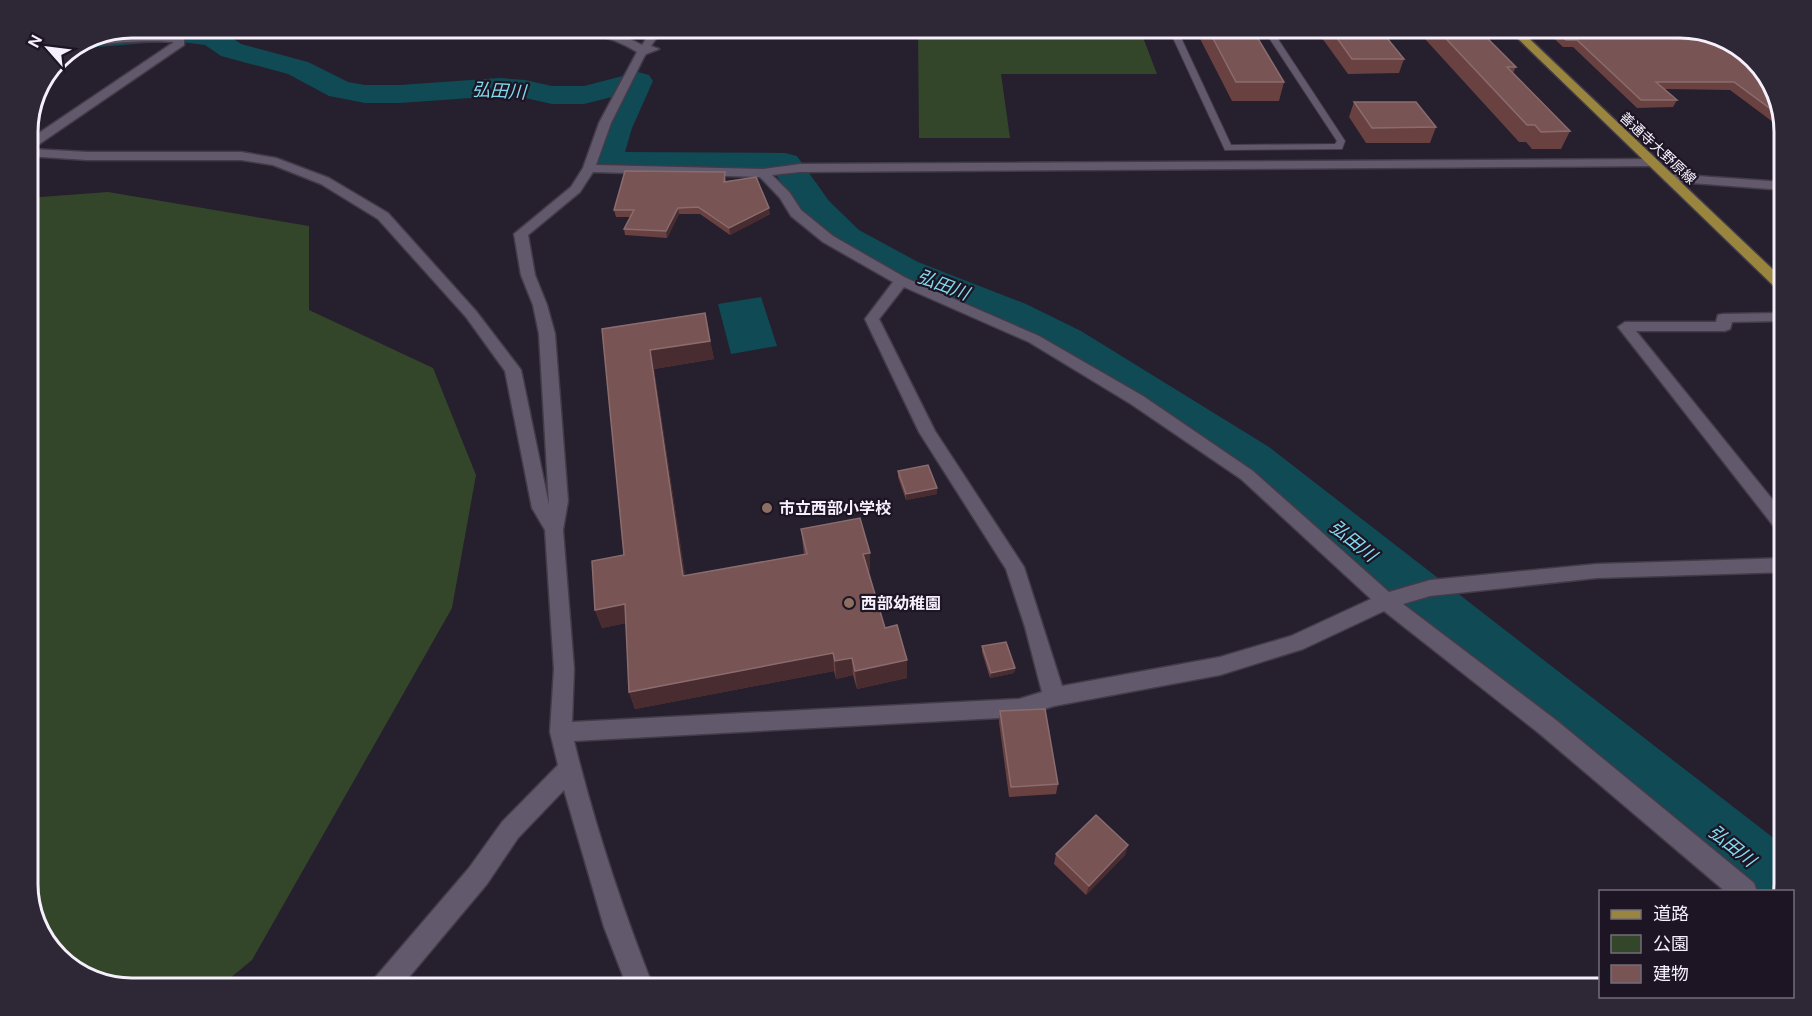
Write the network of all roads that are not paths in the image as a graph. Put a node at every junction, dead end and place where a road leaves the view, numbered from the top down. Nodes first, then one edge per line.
1 (618, 38) edge
2 (655, 38) edge
3 (1177, 38) edge
4 (1273, 38) edge
5 (1522, 38) edge
6 (174, 39) joint
7 (101, 43) edge
8 (651, 50) junction
9 (38, 140) edge
10 (38, 153) edge
11 (1650, 162) junction
12 (589, 168) junction
13 (769, 172) junction
14 (1669, 178) junction
15 (1774, 185) edge
16 (1774, 278) edge
17 (901, 281) junction
18 (1774, 317) edge
19 (1774, 514) edge
20 (554, 530) junction
21 (1774, 565) edge
22 (1393, 598) junction
23 (1054, 697) junction
24 (561, 732) junction
25 (570, 768) junction
26 (1744, 890) edge
27 (391, 978) edge
28 (637, 978) edge

1 - 8 street
2 - 8 street
3 - 4 lane
5 - 11 main road, 善通寺大野原線
6 - 7 street
6 - 9 street
8 - 12 street
10 - 20 street
11 - 13 street
11 - 14 main road, 善通寺大野原線
12 - 13 street
12 - 20 street
13 - 17 street
14 - 15 street
14 - 16 main road, 善通寺大野原線
17 - 22 street
17 - 23 street
18 - 19 street
20 - 24 street
21 - 22 street
22 - 23 street
22 - 26 street
23 - 24 street
24 - 25 street
25 - 27 street
25 - 28 street

